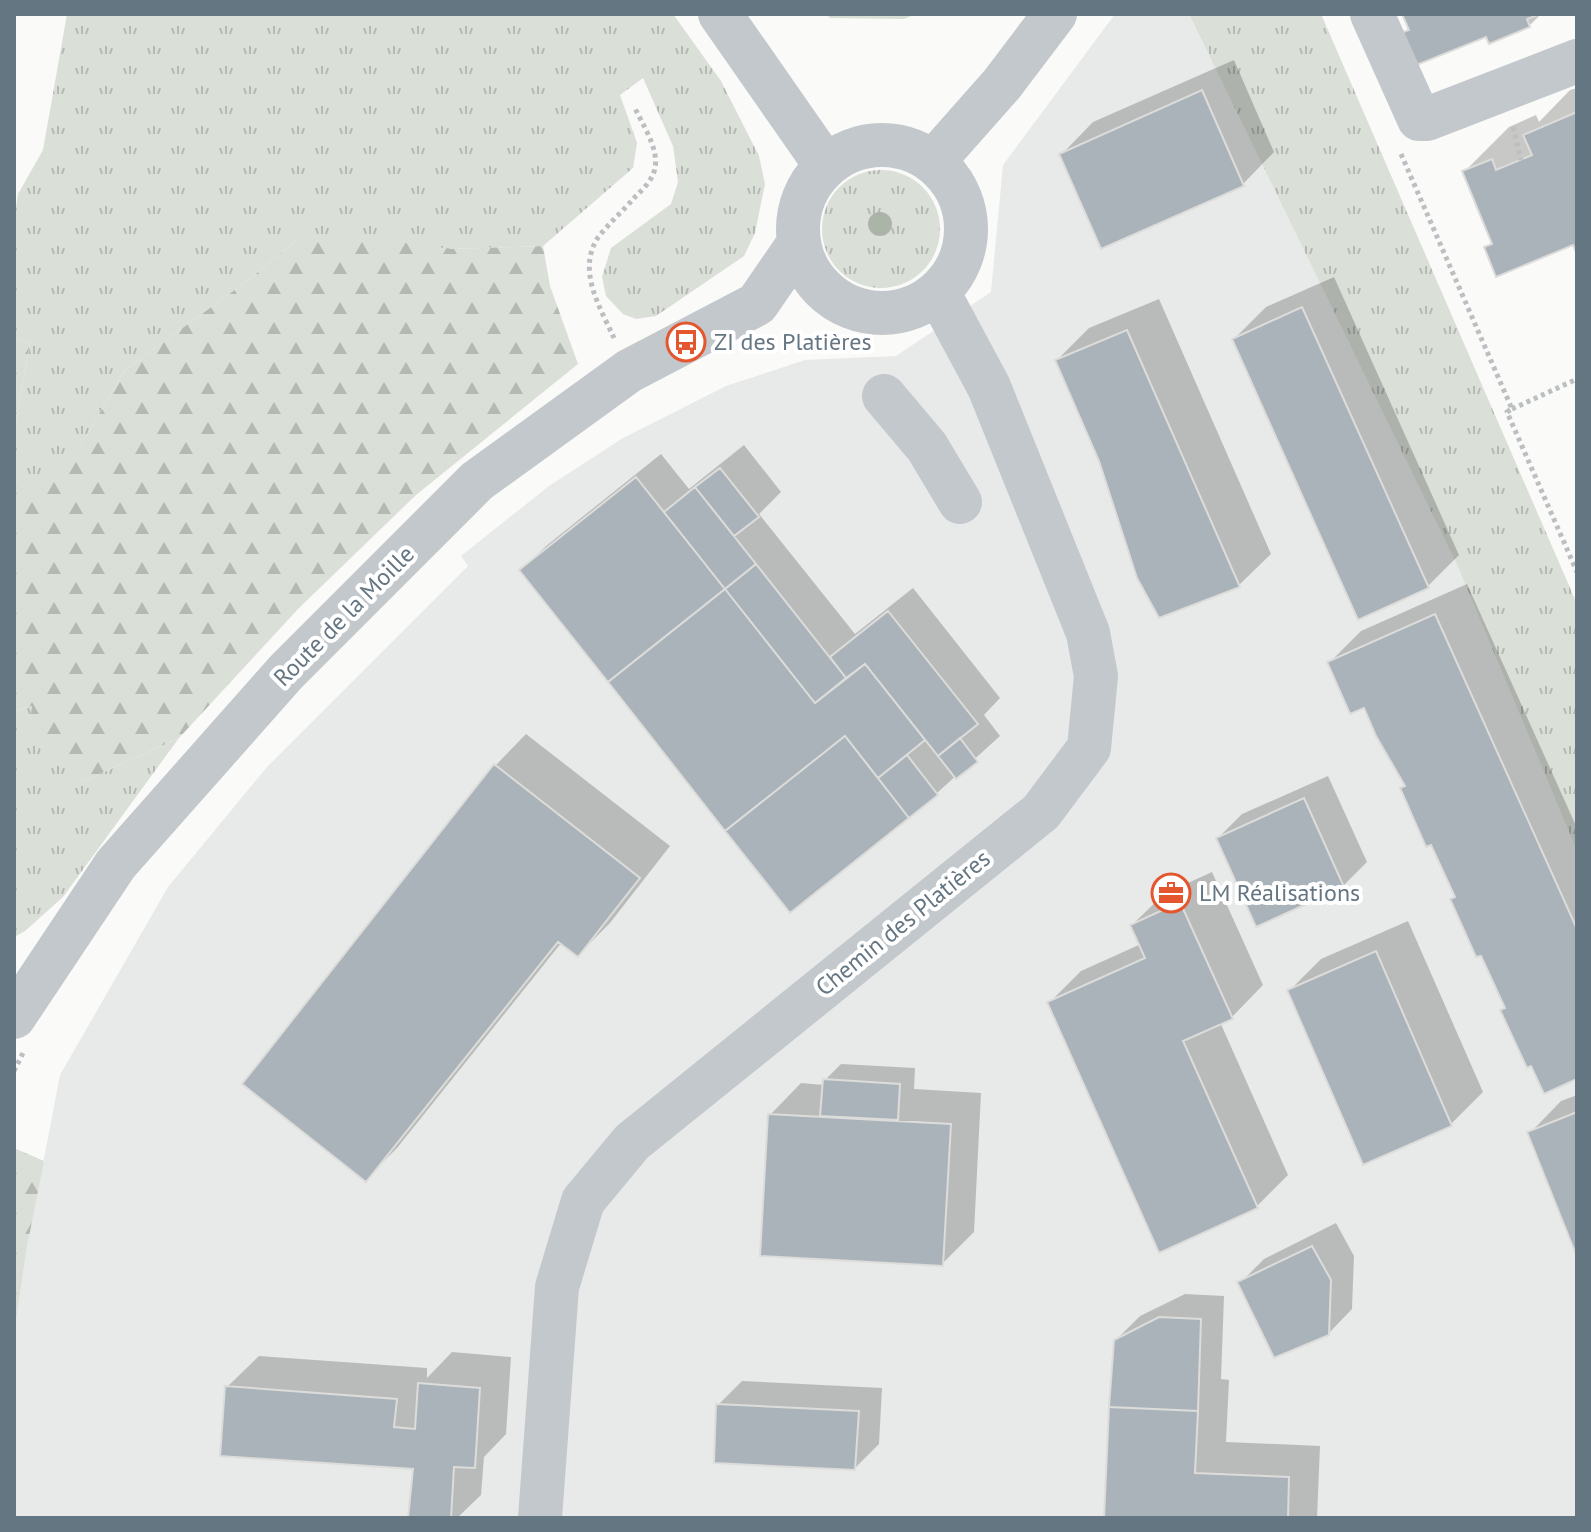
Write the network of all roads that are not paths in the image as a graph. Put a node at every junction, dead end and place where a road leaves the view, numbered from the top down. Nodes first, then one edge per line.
1 (720, 14) edge
2 (1055, 14) edge
3 (1372, 14) edge
4 (1577, 61) edge
5 (933, 162) junction
6 (826, 166) junction
7 (799, 243) junction
8 (938, 292) junction
9 (757, 304) junction
10 (857, 310) junction
11 (884, 396) dead end
12 (960, 502) dead end
13 (20, 1015) edge
14 (540, 1518) edge

1 - 6 street
2 - 5 street
3 - 4 street
5 - 6 street
5 - 8 street
6 - 7 street
7 - 9 street, Route de la Moille
7 - 10 street
8 - 10 street
8 - 14 street, Chemin des Platières
9 - 10 street, Route de la Moille
9 - 13 street, Route de la Moille
11 - 12 street

